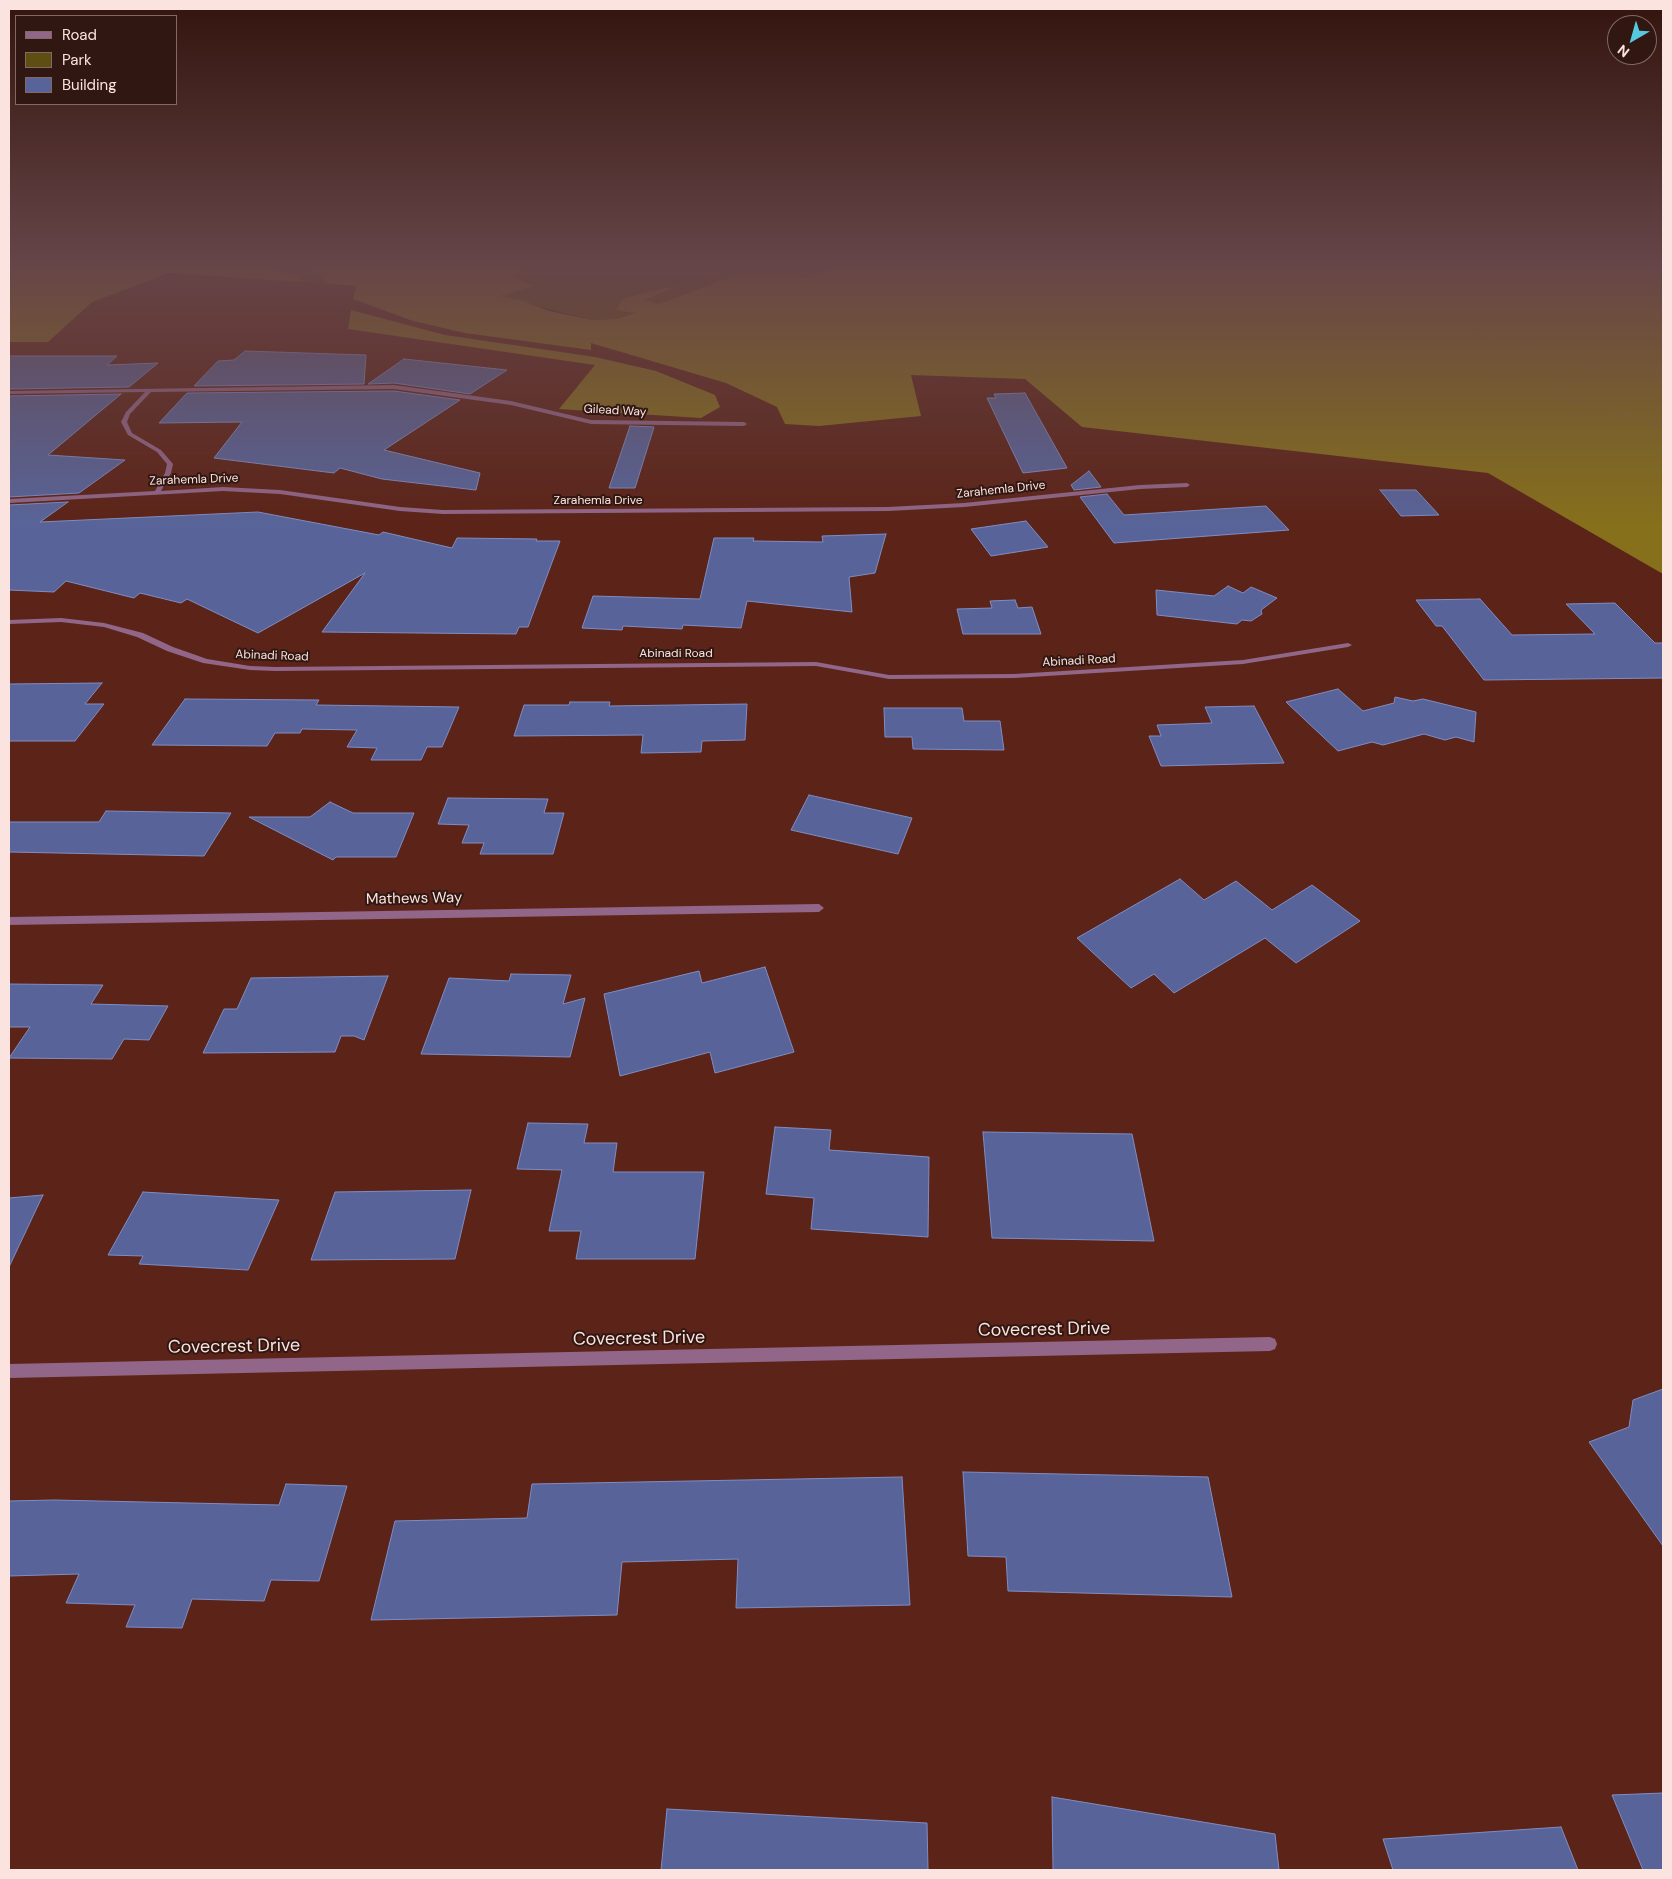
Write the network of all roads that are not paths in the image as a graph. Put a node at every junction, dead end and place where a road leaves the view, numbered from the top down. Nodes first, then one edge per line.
1 (150, 390) junction
2 (9, 392) edge
3 (744, 424) dead end
4 (1187, 485) dead end
5 (157, 492) junction
6 (9, 501) edge
7 (9, 622) edge
8 (1348, 645) dead end
9 (819, 908) dead end
10 (9, 921) edge
11 (1270, 1344) dead end
12 (9, 1372) edge

1 - 2 street, Gilead Way
1 - 3 street, Gilead Way
1 - 5 street
4 - 5 street, Zarahemla Drive
5 - 6 street, Zarahemla Drive
7 - 8 street, Abinadi Road
9 - 10 street, Mathews Way
11 - 12 street, Covecrest Drive

